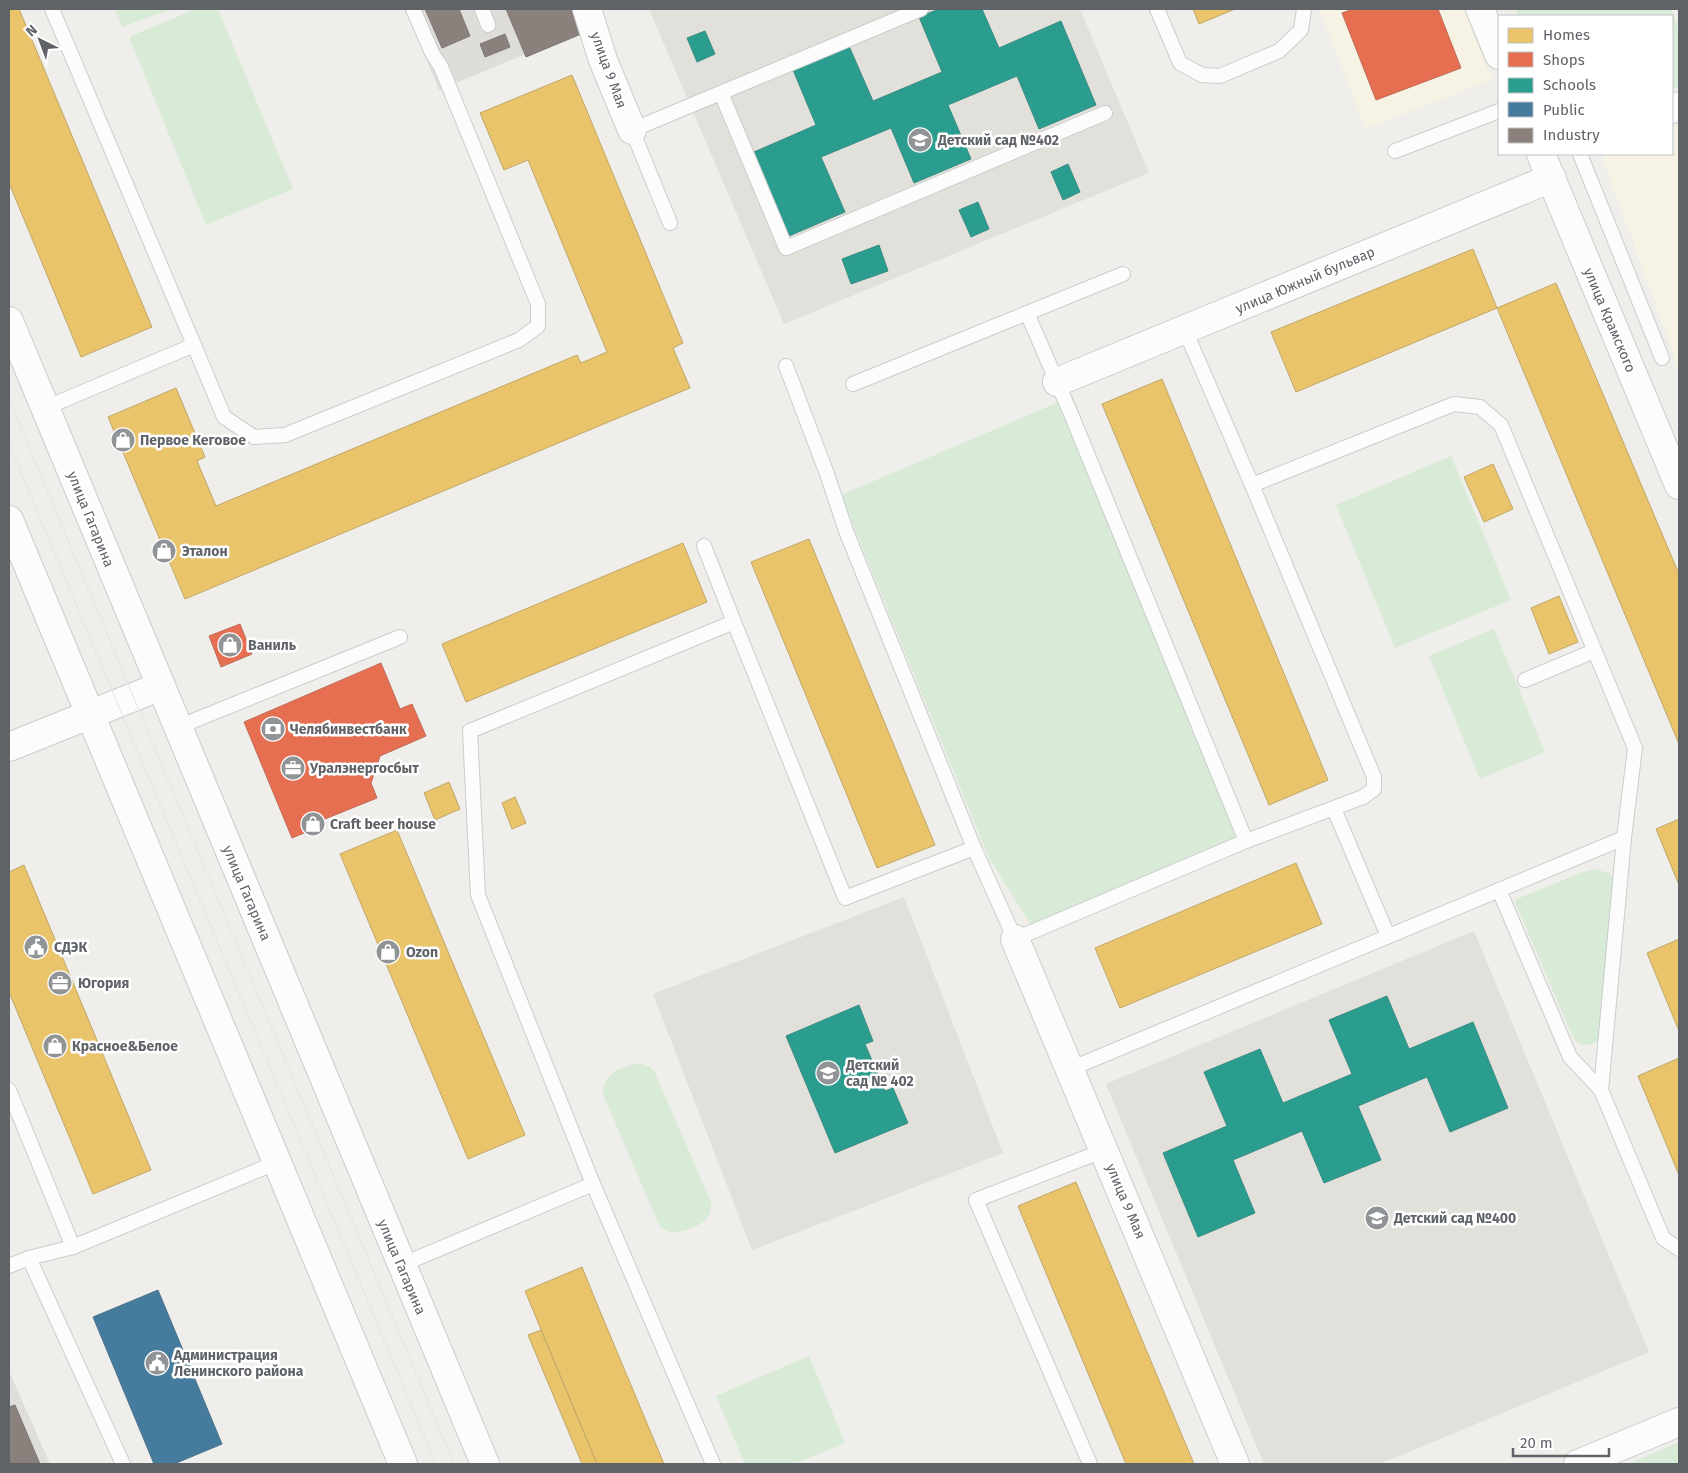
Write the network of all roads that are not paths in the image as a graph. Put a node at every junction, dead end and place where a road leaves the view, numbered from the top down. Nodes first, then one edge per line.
1 (52, 9) edge
2 (413, 9) edge
3 (482, 9) edge
4 (587, 9) edge
5 (921, 9) edge
6 (1157, 9) edge
7 (1304, 9) edge
8 (1480, 9) edge
9 (488, 25) dead end
10 (1498, 53) edge
11 (721, 93) junction
12 (1498, 111) edge
13 (1105, 114) dead end
14 (632, 130) junction
15 (1395, 151) dead end
16 (1580, 155) edge
17 (1550, 162) edge
18 (670, 223) dead end
19 (1122, 274) dead end
20 (1027, 313) junction
21 (9, 321) edge
22 (1185, 330) junction
23 (194, 345) junction
24 (1662, 358) dead end
25 (786, 366) dead end
26 (1057, 382) junction
27 (853, 384) dead end
28 (45, 408) junction
29 (1677, 473) edge
30 (1252, 485) junction
31 (9, 520) edge
32 (704, 546) dead end
33 (734, 622) junction
34 (400, 637) dead end
35 (1594, 650) junction
36 (1525, 680) dead end
37 (161, 686) junction
38 (91, 715) junction
39 (178, 728) junction
40 (9, 747) edge
41 (1334, 809) junction
42 (1624, 838) junction
43 (1246, 841) junction
44 (974, 848) junction
45 (1499, 890) junction
46 (1388, 936) junction
47 (1015, 939) junction
48 (1070, 1070) junction
49 (9, 1090) edge
50 (1601, 1090) junction
51 (1104, 1150) junction
52 (278, 1162) junction
53 (593, 1184) junction
54 (73, 1247) junction
55 (1679, 1248) edge
56 (29, 1258) junction
57 (401, 1265) junction
58 (9, 1266) edge
59 (1679, 1422) edge
60 (124, 1464) edge
61 (403, 1464) edge
62 (485, 1464) edge
63 (713, 1464) edge
64 (1090, 1464) edge
65 (1235, 1464) edge
66 (1578, 1464) edge

1 - 23 lane
2 - 23 lane
3 - 9 lane
4 - 14 main road, улица 9 Мая
5 - 11 lane
6 - 7 lane
8 - 10 main road
11 - 13 lane
11 - 14 lane
12 - 15 lane
14 - 18 lane
16 - 24 lane
17 - 22 main road, улица Южный бульвар
17 - 29 main road, улица Крамского
19 - 20 lane
20 - 26 lane
20 - 27 lane
21 - 28 main road, улица Гагарина
22 - 26 main road, улица Южный бульвар
22 - 30 lane
23 - 28 lane
25 - 44 lane
26 - 43 lane
28 - 37 main road, улица Гагарина
30 - 35 lane
30 - 41 lane
31 - 38 main road
32 - 33 lane
33 - 44 lane
33 - 53 lane
34 - 39 lane
35 - 36 lane
35 - 42 lane
37 - 38 main road
37 - 39 main road, улица Гагарина
38 - 40 main road
38 - 52 main road
39 - 57 main road, улица Гагарина
41 - 43 lane
41 - 46 lane
42 - 45 lane
42 - 50 lane
43 - 47 lane
44 - 47 lane
45 - 46 lane
45 - 50 lane
46 - 48 lane
47 - 48 main road, улица 9 Мая
48 - 51 main road, улица 9 Мая
49 - 54 lane
50 - 55 lane
51 - 64 lane
51 - 65 main road, улица 9 Мая
52 - 54 lane
52 - 61 main road
53 - 57 lane
53 - 63 lane
54 - 56 lane
56 - 58 lane
56 - 60 lane
57 - 62 main road, улица Гагарина
59 - 66 main road

